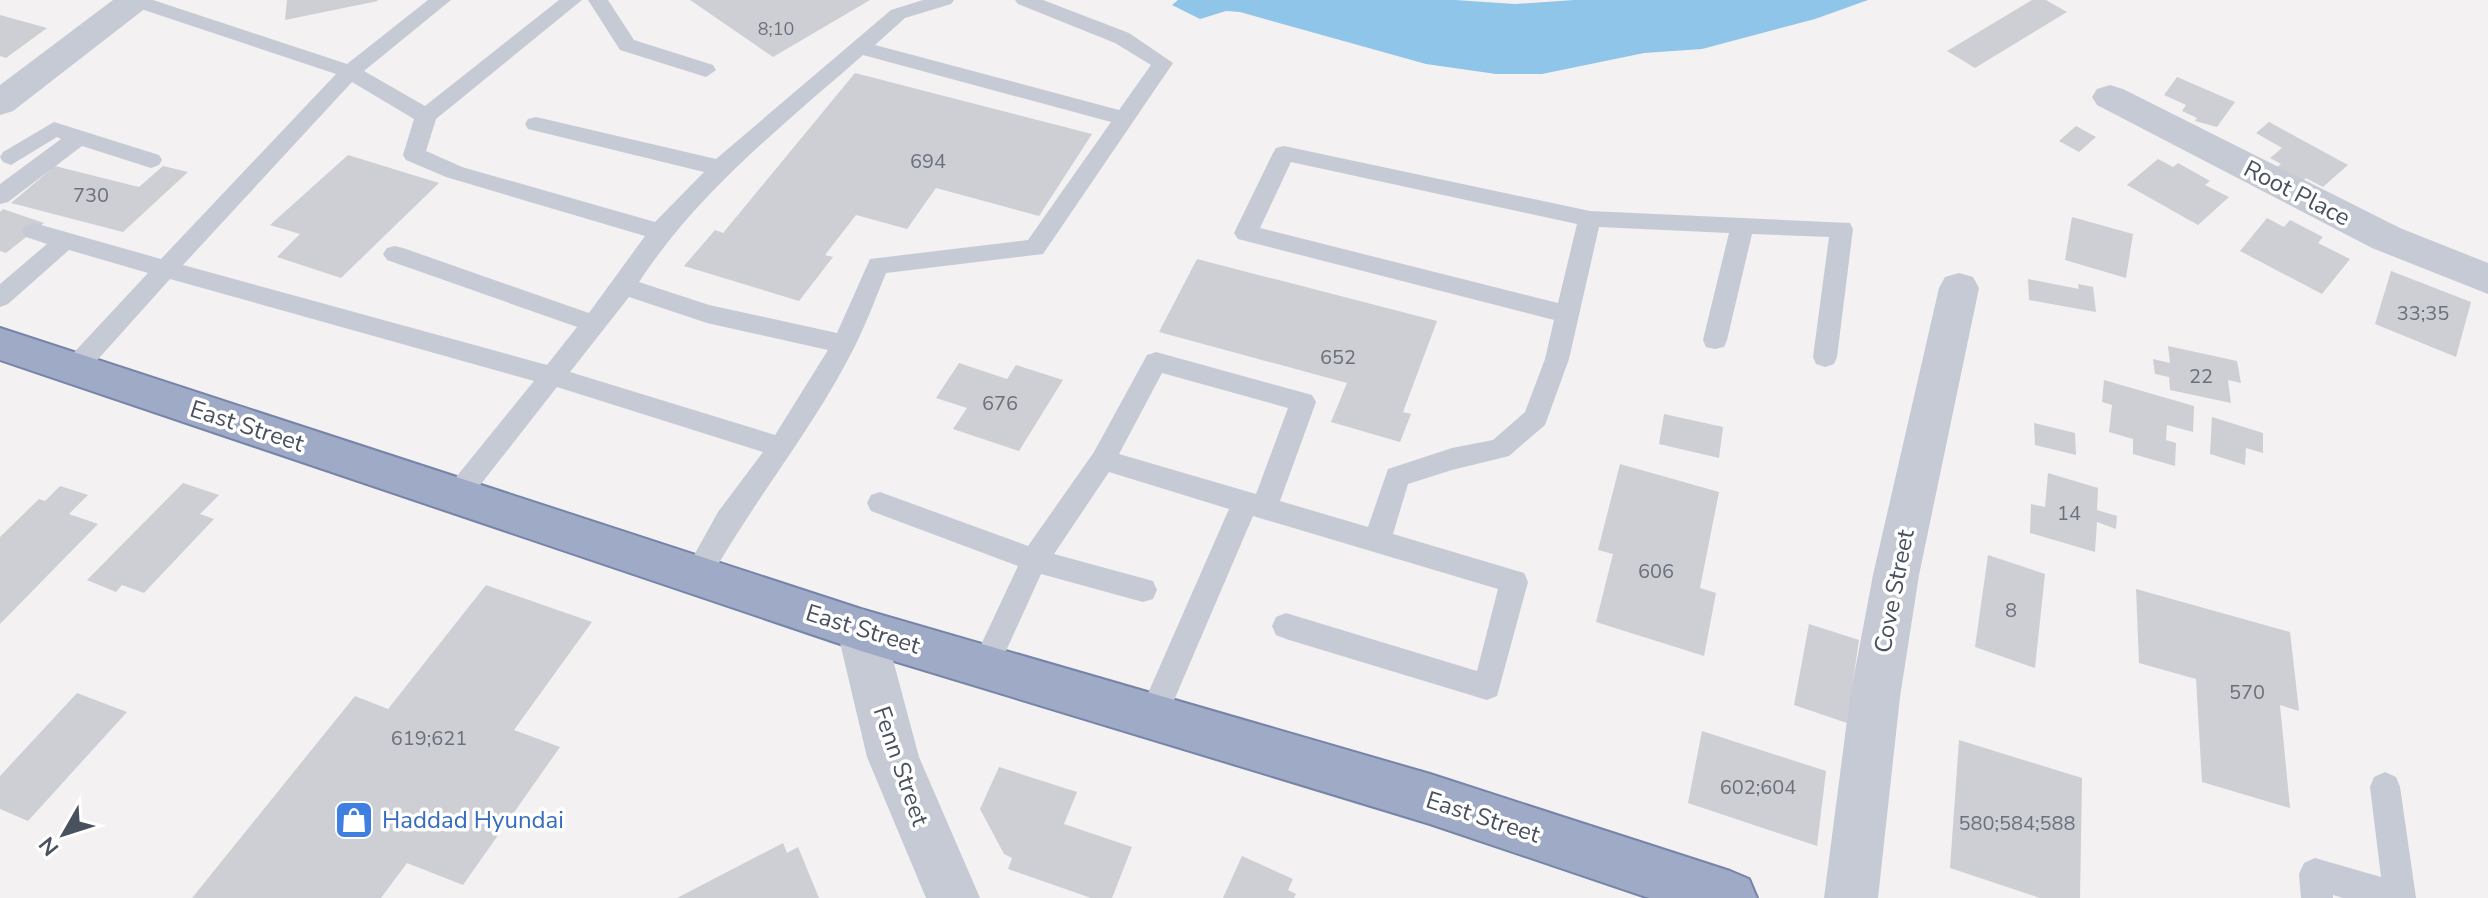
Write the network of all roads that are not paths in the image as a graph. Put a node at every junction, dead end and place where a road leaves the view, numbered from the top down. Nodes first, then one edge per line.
1 (134, 0) edge
2 (200, 0) edge
3 (441, 0) edge
4 (572, 0) edge
5 (598, 0) edge
6 (944, 0) edge
7 (1025, 0) edge
8 (182, 16) junction
9 (861, 48) junction
10 (706, 70) dead end
11 (350, 72) junction
12 (4, 96) edge
13 (2110, 97) dead end
14 (426, 116) junction
15 (1126, 119) junction
16 (536, 124) dead end
17 (77, 138) junction
18 (4, 159) edge
19 (151, 160) dead end
20 (720, 168) junction
21 (0, 196) edge
22 (1590, 219) junction
23 (1742, 225) junction
24 (34, 231) dead end
25 (660, 232) junction
26 (65, 241) junction
27 (395, 254) dead end
28 (0, 266) edge
29 (166, 269) junction
30 (26, 276) junction
31 (2488, 279) edge
32 (624, 286) junction
33 (1959, 288) dead end
34 (0, 298) edge
35 (1567, 314) junction
36 (594, 324) junction
37 (1715, 340) dead end
38 (0, 344) edge
39 (844, 344) junction
40 (1825, 357) dead end
41 (74, 369) junction
42 (552, 376) junction
43 (781, 447) junction
44 (1103, 460) junction
45 (457, 495) junction
46 (880, 503) dead end
47 (1255, 506) junction
48 (1377, 541) junction
49 (1034, 560) junction
50 (697, 576) junction
51 (1143, 590) dead end
52 (1286, 626) dead end
53 (861, 630) junction
54 (985, 666) junction
55 (1153, 716) junction
56 (2385, 787) dead end
57 (2330, 892) edge
58 (953, 898) edge
59 (1730, 898) edge
60 (1851, 898) edge
61 (2400, 898) edge

1 - 8 lane
1 - 12 street
2 - 8 lane
3 - 11 lane
4 - 14 lane
5 - 10 lane
6 - 9 lane
7 - 15 lane
8 - 11 lane
9 - 15 lane
9 - 20 lane
11 - 14 lane
11 - 29 lane
13 - 31 street, Root Place
14 - 25 lane
15 - 39 lane
16 - 20 lane
17 - 18 lane
17 - 19 lane
17 - 21 lane
20 - 25 lane
22 - 23 lane
22 - 35 lane
22 - 35 lane
23 - 37 lane
23 - 40 lane
24 - 26 lane
25 - 32 lane
26 - 29 lane
26 - 30 lane
27 - 36 lane
28 - 30 lane
29 - 41 lane
29 - 42 lane
30 - 34 lane
32 - 36 lane
32 - 39 lane
33 - 60 street, Cove Street
35 - 48 lane
36 - 42 lane
38 - 41 highway, East Street
39 - 43 lane
41 - 45 highway, East Street
42 - 43 lane
42 - 45 lane
43 - 50 lane
44 - 47 lane
44 - 47 lane
44 - 49 lane
45 - 50 highway, East Street
46 - 49 lane
47 - 48 lane
47 - 55 lane
48 - 52 lane
49 - 51 lane
49 - 54 lane
50 - 53 highway, East Street
53 - 54 highway, East Street
53 - 58 street, Fenn Street
54 - 55 highway, East Street
55 - 59 highway, East Street
56 - 61 lane
57 - 61 lane

